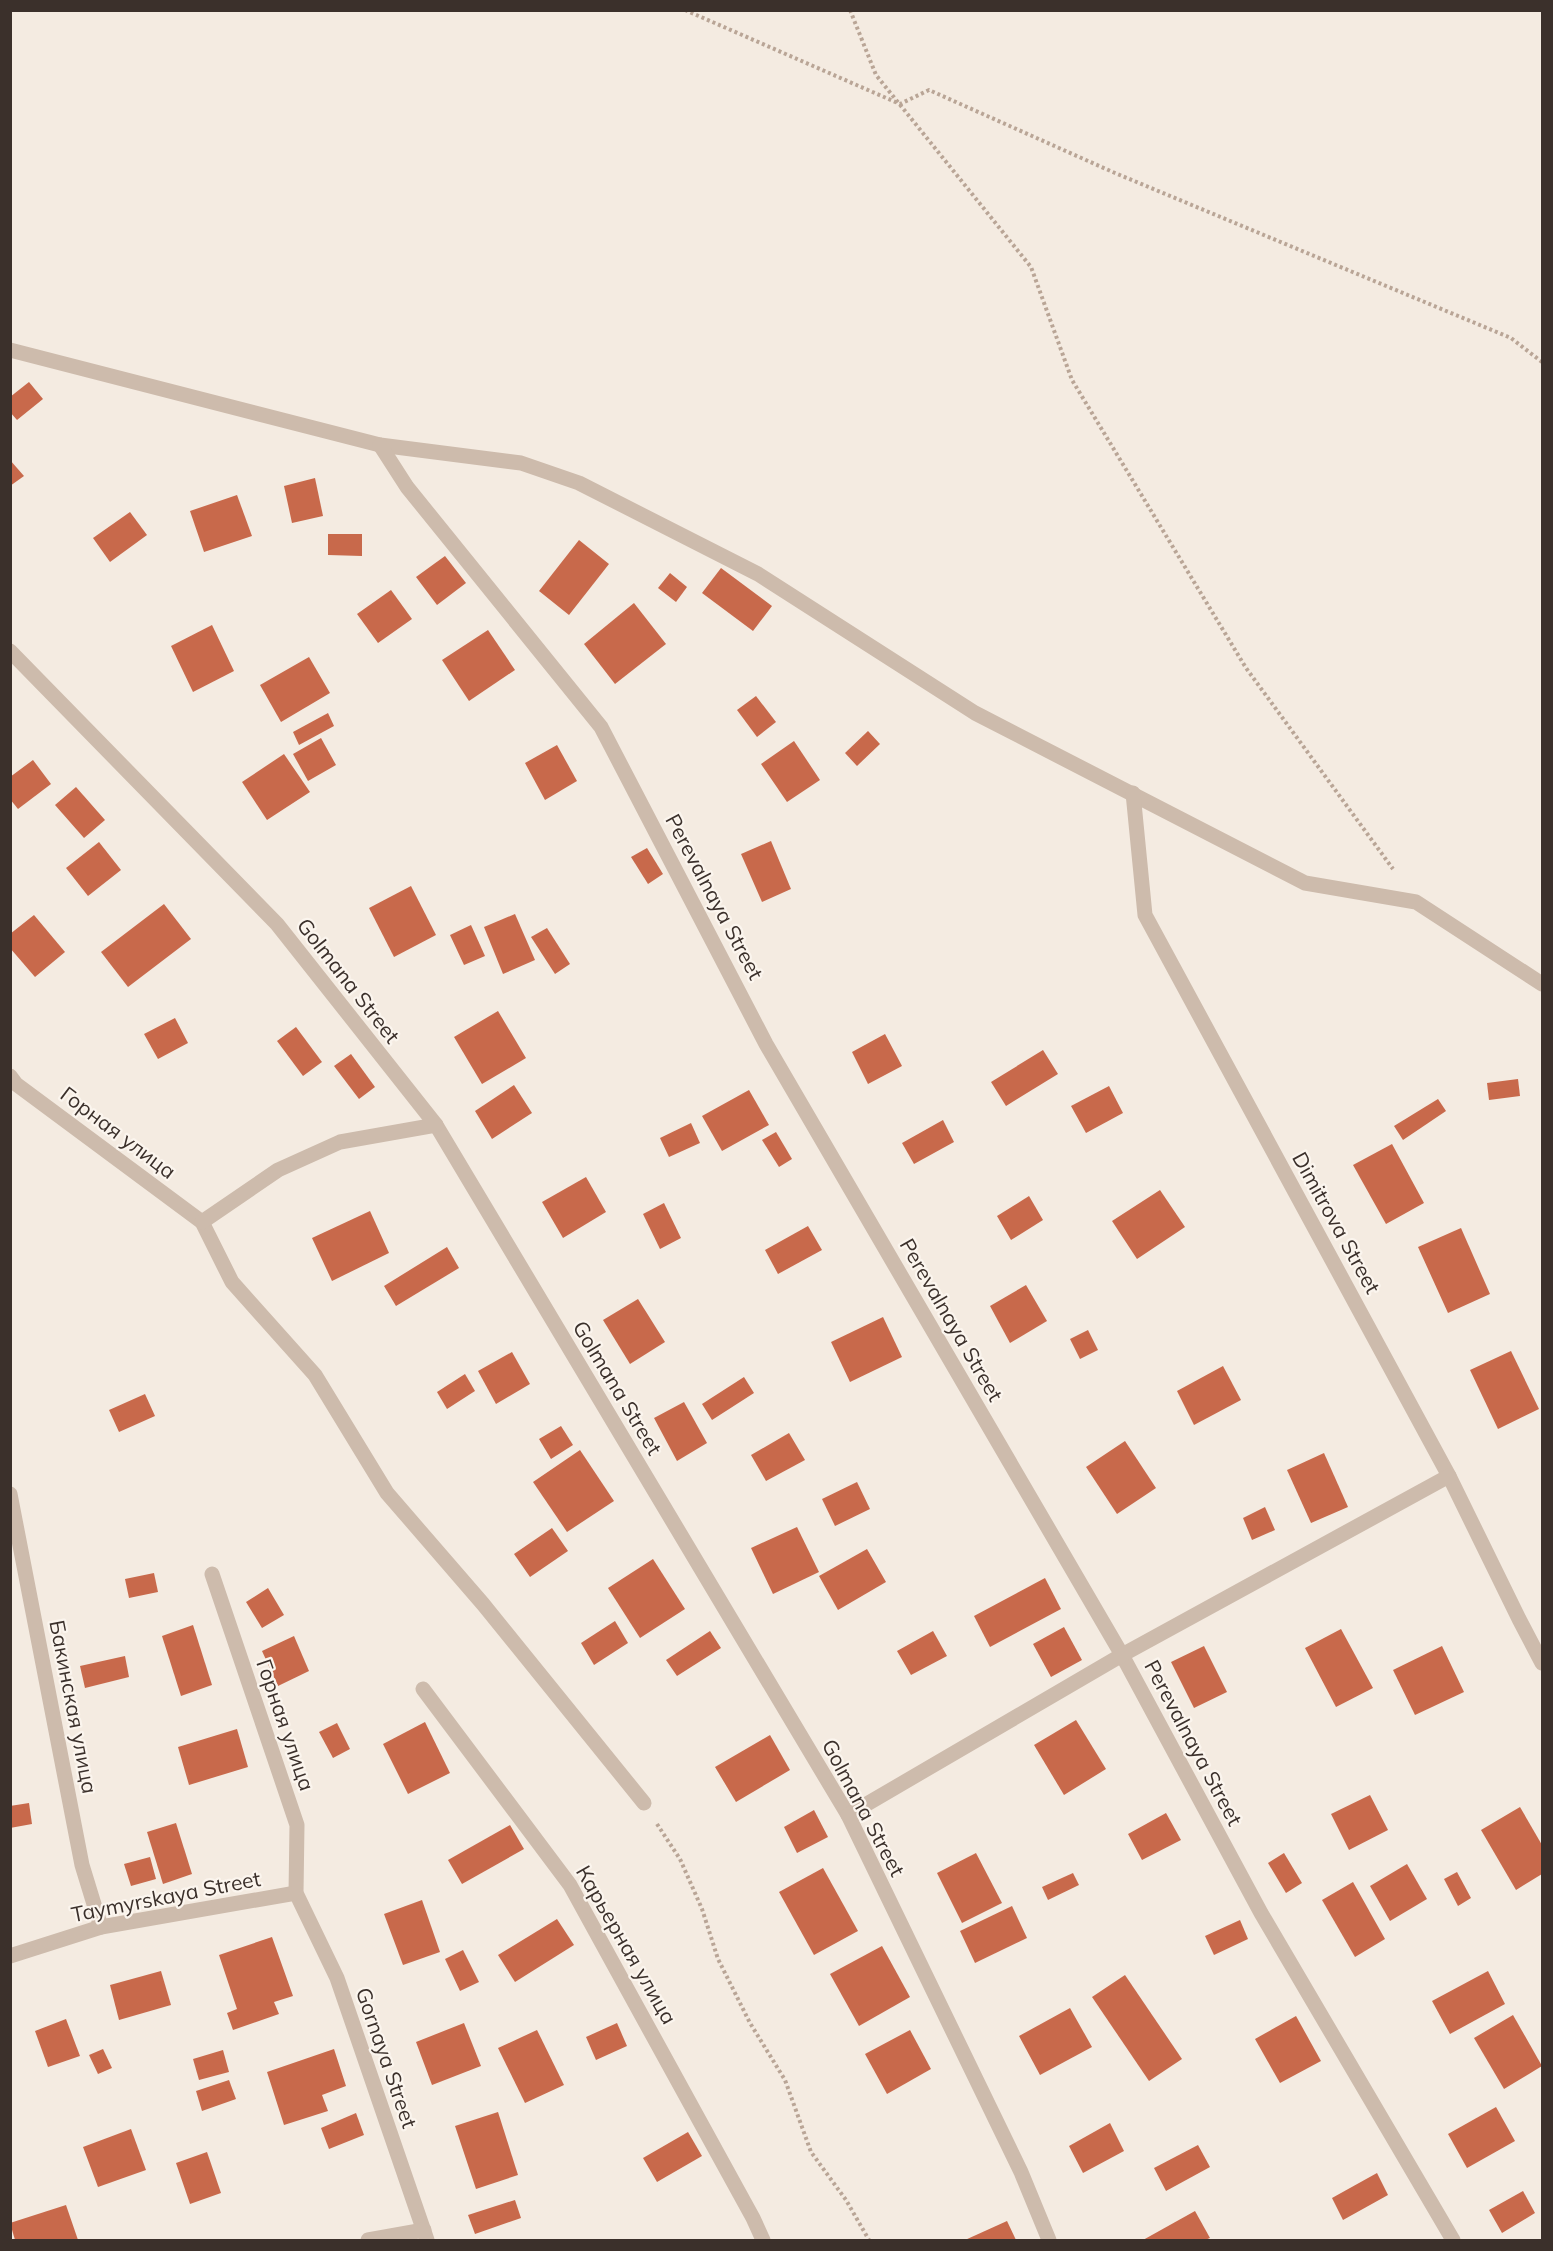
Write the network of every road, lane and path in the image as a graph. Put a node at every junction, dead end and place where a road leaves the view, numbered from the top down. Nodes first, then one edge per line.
1 (685, 10) edge
2 (850, 10) edge
3 (900, 104) junction
4 (10, 350) edge
5 (1542, 362) edge
6 (380, 445) junction
7 (10, 651) edge
8 (1133, 793) junction
9 (1416, 902) junction
10 (1542, 984) edge
11 (10, 1076) edge
12 (436, 1125) junction
13 (202, 1222) junction
14 (1449, 1476) junction
15 (10, 1494) edge
16 (212, 1574) dead end
17 (1122, 1655) junction
18 (1542, 1663) edge
19 (423, 1689) dead end
20 (644, 1803) joint
21 (848, 1815) junction
22 (296, 1893) junction
23 (101, 1927) junction
24 (10, 1956) edge
25 (425, 2235) edge
26 (368, 2241) edge
27 (763, 2241) edge
28 (869, 2241) edge
29 (1049, 2241) edge
30 (1453, 2241) edge

1 - 3 path
2 - 3 path
3 - 5 path
3 - 9 path
4 - 6 street
6 - 8 street
6 - 17 street, Perevalnaya Street
7 - 12 street, Golmana Street
8 - 9 street
8 - 14 street, Dimitrova Street
9 - 10 street
11 - 13 street, Горная улица
12 - 13 street
12 - 21 street, Golmana Street
13 - 20 street
14 - 17 street
14 - 18 street, Dimitrova Street
15 - 23 street, Бакинская улица
16 - 22 street, Горная улица
17 - 21 street
17 - 30 street, Perevalnaya Street
19 - 27 street, Карьерная улица
20 - 28 path
21 - 29 street, Golmana Street
22 - 23 street, Taymyrskaya Street
22 - 25 street, Gornaya Street
23 - 24 street, Taymyrskaya Street
25 - 26 street

